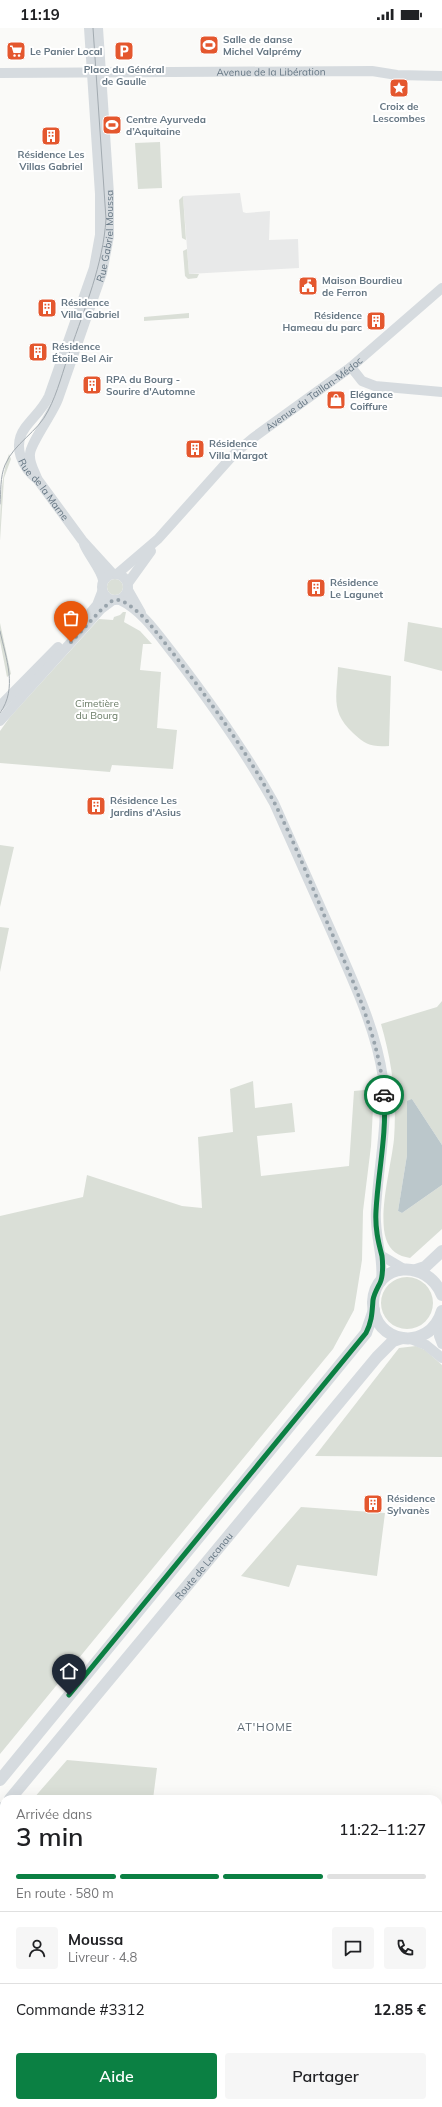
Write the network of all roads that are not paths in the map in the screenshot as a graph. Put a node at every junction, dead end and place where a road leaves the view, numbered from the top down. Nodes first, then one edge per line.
1 (89, 28) edge
2 (98, 28) edge
3 (0, 73) edge
4 (96, 73) junction
5 (442, 76) edge
6 (442, 288) edge
7 (351, 367) junction
8 (442, 392) edge
9 (21, 434) joint
10 (38, 480) junction
11 (158, 539) junction
12 (82, 540) junction
13 (115, 574) junction
14 (103, 580) junction
15 (128, 586) junction
16 (102, 592) junction
17 (117, 600) junction
18 (143, 617) junction
19 (0, 706) edge
20 (0, 721) edge
21 (442, 1251) edge
22 (382, 1256) junction
23 (410, 1269) junction
24 (381, 1282) junction
25 (442, 1295) edge
26 (374, 1310) junction
27 (441, 1315) edge
28 (406, 1339) junction
29 (442, 1344) edge
30 (442, 1358) edge
31 (0, 1780) edge
32 (13, 1795) edge

1 - 4 street
2 - 4 street
3 - 4 street, Avenue de la Libération
4 - 5 street, Avenue de la Libération
4 - 9 street, Rue Gabriel Moussa
4 - 10 street, Rue Gabriel Moussa
6 - 7 street, Avenue du Taillan-Médoc
7 - 8 street
7 - 11 street, Avenue du Taillan-Médoc
9 - 10 street, Rue de la Marne
10 - 12 street, Rue de la Marne
11 - 13 street, Avenue du Taillan-Médoc
11 - 15 street, Avenue du Taillan-Médoc
12 - 13 street, Rue de la Marne
12 - 14 street, Rue de la Marne
13 - 14 street
13 - 15 street
14 - 16 street
15 - 17 street
15 - 18 street
16 - 17 street
16 - 19 street
17 - 18 street
17 - 20 street
18 - 22 street
21 - 23 main road
22 - 23 street
22 - 24 street
23 - 24 main road
23 - 25 main road
24 - 26 main road
26 - 28 main road
26 - 31 main road
27 - 28 main road, Route de Lacanau
27 - 29 street
28 - 30 street
28 - 32 main road, Route de Lacanau

